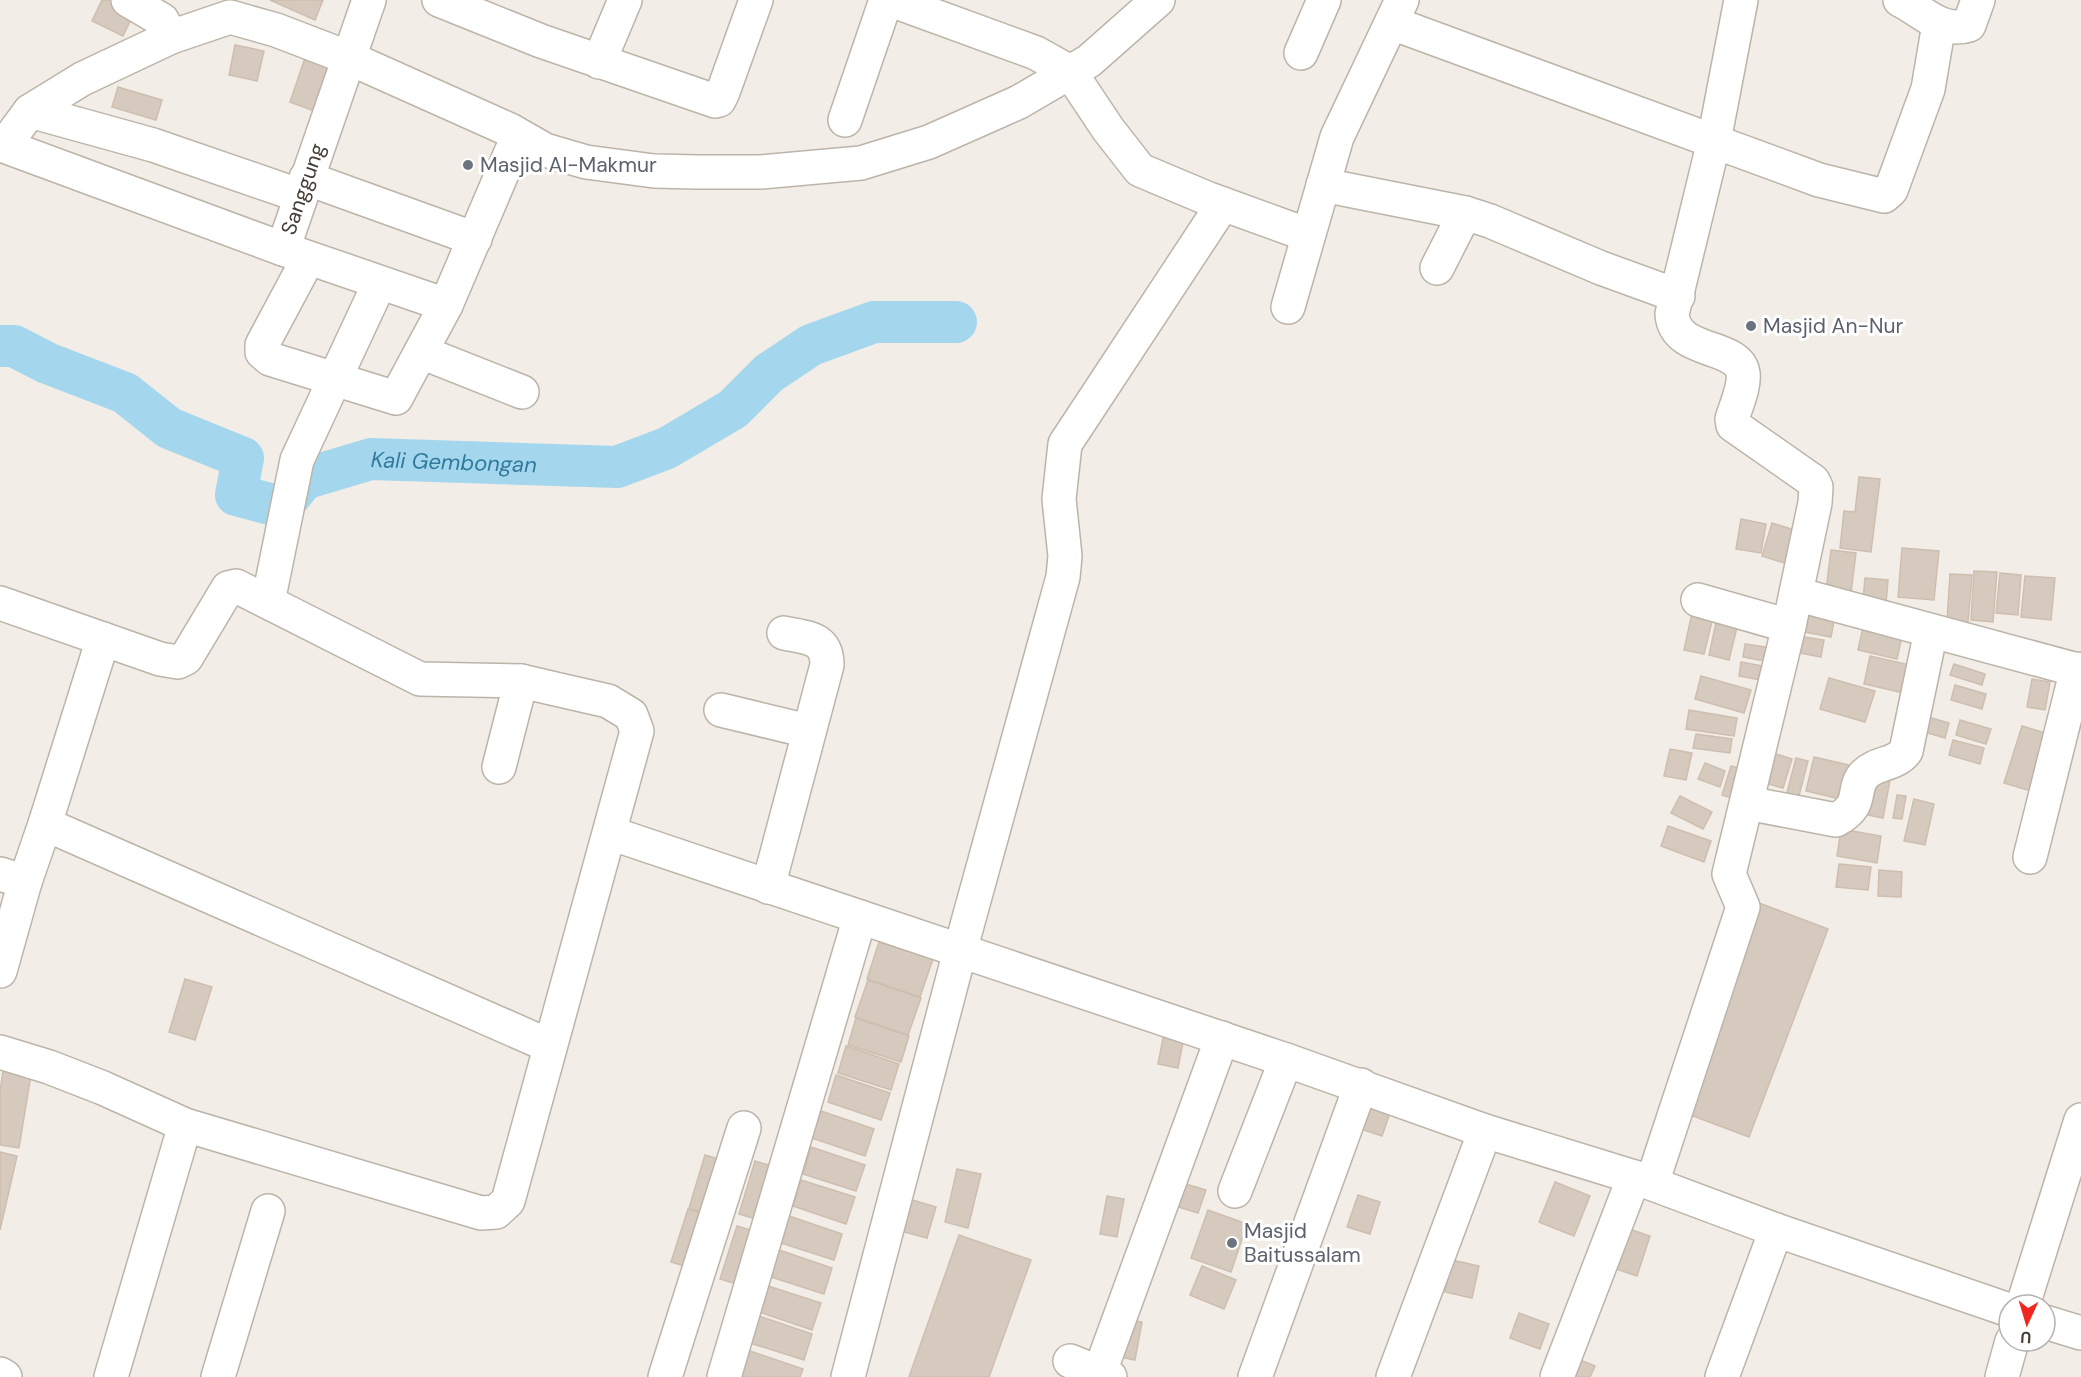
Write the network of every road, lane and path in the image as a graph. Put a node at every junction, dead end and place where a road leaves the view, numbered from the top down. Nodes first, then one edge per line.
1 (128, 0) edge
2 (369, 0) edge
3 (439, 0) edge
4 (625, 0) edge
5 (756, 0) edge
6 (886, 0) edge
7 (891, 0) edge
8 (1158, 0) edge
9 (1324, 0) edge
10 (1741, 0) edge
11 (1900, 0) edge
12 (1978, 0) edge
13 (234, 9) edge
14 (499, 11) edge
15 (1397, 11) edge
16 (1939, 24) junction
17 (171, 37) junction
18 (1301, 53) dead end
19 (350, 58) junction
20 (599, 62) junction
21 (1070, 72) junction
22 (30, 111) junction
23 (845, 120) dead end
24 (518, 136) junction
25 (1714, 141) junction
26 (2, 145) edge
27 (1323, 185) junction
28 (303, 187) junction
29 (1223, 204) junction
30 (1465, 213) junction
31 (1308, 235) junction
32 (475, 239) junction
33 (296, 254) junction
34 (1437, 268) dead end
35 (379, 284) junction
36 (1678, 296) junction
37 (447, 305) junction
38 (1288, 307) dead end
39 (421, 352) junction
40 (336, 381) junction
41 (522, 392) dead end
42 (1796, 594) junction
43 (1698, 600) dead end
44 (268, 602) junction
45 (0, 603) edge
46 (1789, 626) junction
47 (1931, 631) junction
48 (784, 633) dead end
49 (104, 639) junction
50 (2079, 670) edge
51 (521, 681) junction
52 (721, 710) dead end
53 (808, 731) junction
54 (499, 767) dead end
55 (1748, 803) junction
56 (45, 824) junction
57 (610, 833) junction
58 (2030, 857) dead end
59 (12, 878) edge
60 (768, 887) junction
61 (860, 917) junction
62 (960, 951) junction
63 (0, 971) edge
64 (1222, 1038) junction
65 (550, 1046) junction
66 (0, 1052) edge
67 (1287, 1060) junction
68 (1361, 1085) junction
69 (2081, 1120) edge
70 (185, 1125) junction
71 (744, 1128) dead end
72 (1485, 1131) junction
73 (1643, 1180) junction
74 (1235, 1191) dead end
75 (268, 1211) dead end
76 (1776, 1230) junction
77 (2027, 1293) edge
78 (1997, 1306) edge
79 (2057, 1326) edge
80 (2081, 1333) edge
81 (2009, 1353) edge
82 (1094, 1372) edge
83 (0, 1374) edge
84 (5, 1377) edge
85 (111, 1377) edge
86 (218, 1377) edge
87 (665, 1377) edge
88 (724, 1377) edge
89 (848, 1377) edge
90 (1255, 1377) edge
91 (1393, 1377) edge
92 (1557, 1377) edge
93 (1722, 1377) edge
94 (2002, 1377) edge

1 - 17 street
2 - 19 street, Sanggung
3 - 14 street
4 - 20 street
5 - 20 street
6 - 23 street
7 - 21 street
8 - 21 street
9 - 18 street
10 - 25 street
11 - 16 street
12 - 16 street
13 - 17 street
13 - 19 street
14 - 20 street
15 - 25 street
15 - 27 street
16 - 25 street
17 - 22 street
19 - 24 street
19 - 28 street, Sanggung
21 - 24 street
21 - 29 street
22 - 26 street
22 - 28 street
24 - 32 street
25 - 36 street
26 - 33 street
27 - 30 street
27 - 31 street
28 - 32 street
28 - 33 street, Sanggung
29 - 31 street
29 - 62 street
30 - 34 street
30 - 36 street
31 - 38 street
32 - 37 street
33 - 35 street, Sanggung
33 - 40 street
35 - 37 street, Sanggung
35 - 40 street
36 - 42 street
37 - 39 street
39 - 40 street
39 - 41 street
40 - 44 street
42 - 46 street
42 - 47 street
43 - 46 street
44 - 49 street
44 - 51 street
45 - 49 street
46 - 55 street
47 - 50 street
47 - 55 street
48 - 53 street
49 - 56 street
50 - 58 street
51 - 54 street
51 - 57 street
52 - 53 street
53 - 60 street
55 - 73 street
56 - 59 street
56 - 65 street
57 - 60 street
57 - 65 street
59 - 63 street
60 - 61 street
61 - 62 street
61 - 88 street
62 - 64 street
62 - 89 street
64 - 67 street
64 - 82 street
65 - 70 street
66 - 70 street
67 - 68 street
67 - 74 street
68 - 72 street
68 - 90 street
69 - 77 street
70 - 85 street
71 - 87 street
72 - 73 street
72 - 91 street
73 - 76 street
73 - 92 street
75 - 86 street
76 - 78 street
76 - 93 street
79 - 80 street
81 - 94 street
83 - 84 street

